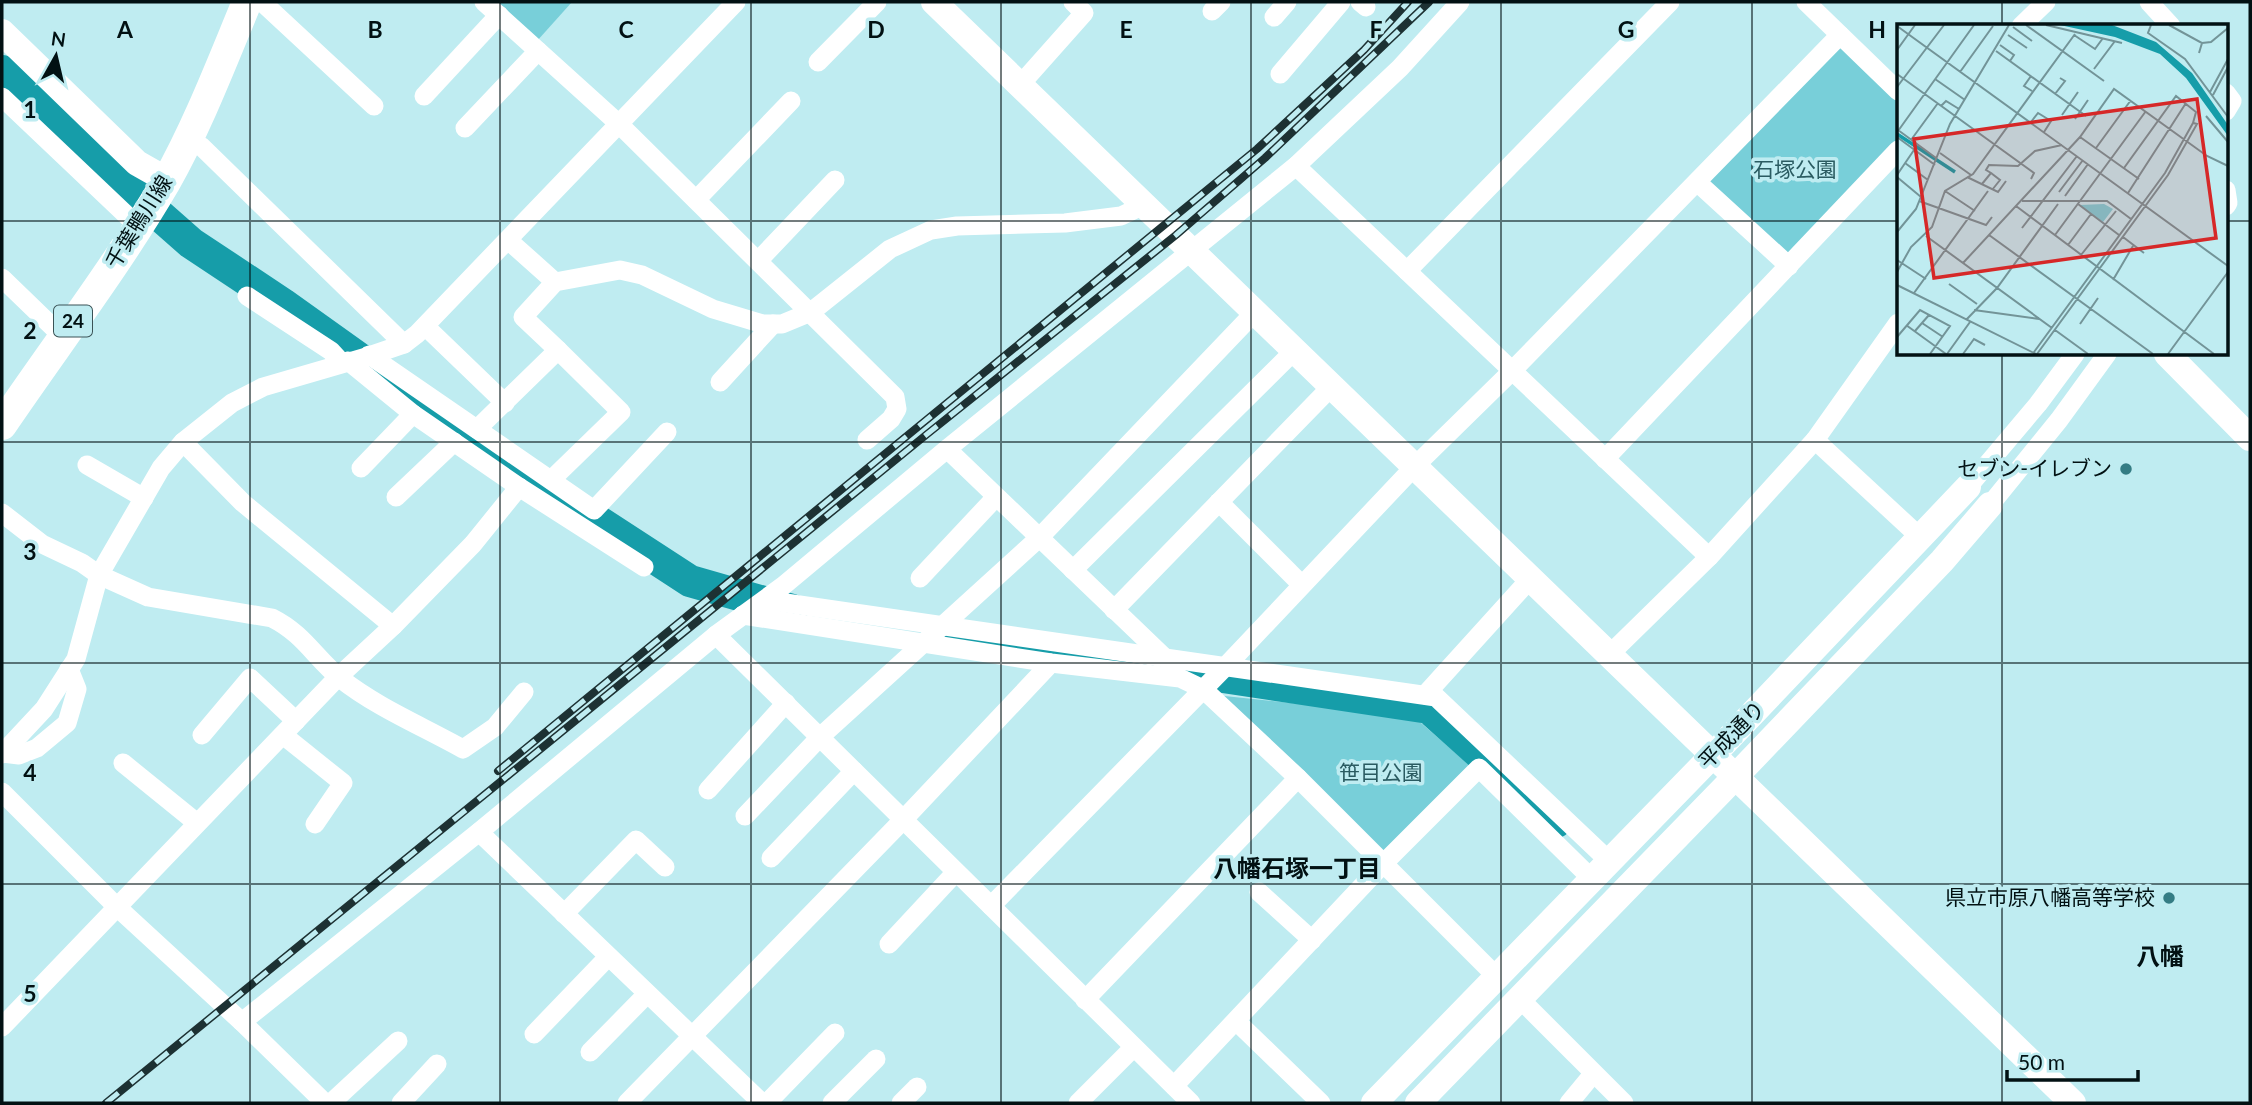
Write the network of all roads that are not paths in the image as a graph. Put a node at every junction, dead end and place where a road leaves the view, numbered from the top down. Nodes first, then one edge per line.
1 (247, 2) edge
2 (262, 2) edge
3 (484, 2) edge
4 (736, 2) edge
5 (877, 2) edge
6 (934, 2) edge
7 (1073, 2) edge
8 (1287, 2) edge
9 (1341, 2) edge
10 (1460, 2) edge
11 (1670, 2) edge
12 (1806, 2) edge
13 (2046, 2) edge
14 (499, 15) junction
15 (1274, 17) dead end
16 (2023, 24) edge
17 (2, 32) edge
18 (1840, 35) junction
19 (538, 51) junction
20 (818, 62) dead end
21 (1280, 74) dead end
22 (1020, 85) junction
23 (1897, 89) edge
24 (424, 96) dead end
25 (2, 97) edge
26 (791, 101) dead end
27 (374, 106) dead end
28 (619, 124) junction
29 (465, 128) dead end
30 (187, 139) junction
31 (1897, 152) edge
32 (1296, 166) junction
33 (835, 180) dead end
34 (1697, 182) junction
35 (696, 200) junction
36 (1144, 205) junction
37 (151, 207) junction
38 (508, 240) junction
39 (1191, 249) junction
40 (758, 261) junction
41 (1789, 266) junction
42 (1407, 271) junction
43 (2, 278) edge
44 (555, 282) junction
45 (247, 296) dead end
46 (811, 312) junction
47 (1255, 312) junction
48 (773, 324) junction
49 (425, 326) junction
50 (1897, 326) edge
51 (62, 336) junction
52 (404, 344) junction
53 (558, 350) junction
54 (1295, 350) junction
55 (2074, 355) edge
56 (2106, 355) edge
57 (2168, 355) edge
58 (356, 359) junction
59 (1512, 371) junction
60 (720, 382) dead end
61 (1332, 386) junction
62 (505, 403) junction
63 (414, 414) junction
64 (2, 425) edge
65 (477, 429) junction
66 (667, 432) dead end
67 (1815, 439) junction
68 (2250, 439) edge
69 (867, 440) dead end
70 (183, 442) junction
71 (454, 442) junction
72 (947, 449) junction
73 (1605, 459) junction
74 (87, 465) dead end
75 (1415, 466) junction
76 (361, 468) dead end
77 (551, 480) junction
78 (1968, 486) joint
79 (519, 487) junction
80 (397, 497) dead end
81 (996, 497) junction
82 (144, 498) junction
83 (1219, 502) junction
84 (1990, 505) joint
85 (2, 513) edge
86 (1040, 538) junction
87 (1921, 538) junction
88 (1709, 557) junction
89 (644, 567) dead end
90 (1073, 570) junction
91 (99, 575) junction
92 (920, 578) dead end
93 (1531, 578) junction
94 (1302, 586) junction
95 (765, 600) junction
96 (1114, 610) junction
97 (743, 615) junction
98 (945, 625) junction
99 (393, 626) junction
100 (716, 635) junction
101 (923, 644) junction
102 (1610, 654) junction
103 (1163, 656) junction
104 (1051, 663) junction
105 (1225, 667) junction
106 (69, 669) junction
107 (338, 677) junction
108 (1203, 689) junction
109 (524, 692) dead end
110 (1425, 695) junction
111 (786, 704) junction
112 (289, 728) junction
113 (202, 735) dead end
114 (820, 737) junction
115 (2, 753) edge
116 (1713, 754) junction
117 (123, 763) dead end
118 (854, 771) junction
119 (1737, 776) junction
120 (1298, 778) junction
121 (708, 790) dead end
122 (2, 792) edge
123 (745, 816) dead end
124 (903, 820) junction
125 (197, 824) junction
126 (315, 824) dead end
127 (479, 832) junction
128 (771, 858) dead end
129 (1383, 864) junction
130 (665, 867) dead end
131 (1600, 869) junction
132 (956, 872) junction
133 (1259, 892) dead end
134 (991, 906) junction
135 (117, 907) junction
136 (564, 914) junction
137 (1312, 940) junction
138 (889, 944) dead end
139 (608, 957) junction
140 (1496, 976) junction
141 (647, 993) junction
142 (1520, 999) junction
143 (1085, 1000) junction
144 (1236, 1021) junction
145 (242, 1022) junction
146 (2, 1027) edge
147 (835, 1033) dead end
148 (534, 1034) dead end
149 (691, 1036) junction
150 (398, 1041) dead end
151 (1133, 1048) junction
152 (590, 1052) dead end
153 (876, 1059) dead end
154 (437, 1063) dead end
155 (1593, 1074) junction
156 (1174, 1086) junction
157 (917, 1087) dead end
158 (753, 1100) edge
159 (325, 1103) edge
160 (331, 1103) edge
161 (401, 1103) edge
162 (628, 1103) edge
163 (832, 1103) edge
164 (901, 1103) edge
165 (1079, 1103) edge
166 (1191, 1103) edge
167 (1321, 1103) edge
168 (1374, 1103) edge
169 (1419, 1103) edge
170 (1569, 1103) edge
171 (1624, 1103) edge
172 (2073, 1103) edge

1 - 30 main road, 千葉鴨川線 / 24
2 - 27 street
3 - 14 street
4 - 28 street
5 - 20 street
6 - 22 street
7 - 22 street
8 - 15 street
9 - 21 street
10 - 32 street
11 - 42 street
12 - 18 street
13 - 16 street
14 - 19 street
14 - 24 street
17 - 37 street
18 - 23 street
18 - 34 street
19 - 28 street
19 - 29 street
22 - 36 street
25 - 37 street
26 - 35 street
28 - 35 street
28 - 38 street
30 - 37 main road, 千葉鴨川線 / 24
30 - 52 street
31 - 41 street
32 - 39 street
32 - 42 street
33 - 40 street
34 - 41 street
34 - 59 street
35 - 40 street
36 - 39 street
36 - 46 street
37 - 51 main road, 千葉鴨川線 / 24
38 - 44 street
38 - 49 street
39 - 47 street
39 - 72 street
40 - 46 street
41 - 73 street
42 - 59 street
43 - 51 street
44 - 48 street
44 - 53 street
45 - 58 street
46 - 48 street
46 - 69 street
47 - 54 street
47 - 86 street
48 - 60 street
49 - 52 street
49 - 62 street
50 - 67 street
51 - 64 main road, 千葉鴨川線 / 24
52 - 58 street
53 - 62 street
53 - 77 street
54 - 61 street
54 - 90 street
55 - 78 street, 平成通り
56 - 84 street, 平成通り
57 - 68 street
58 - 63 street
58 - 65 street
58 - 70 street
59 - 73 street
59 - 75 street
61 - 75 street
61 - 83 street
62 - 65 street
63 - 71 street
63 - 76 street
65 - 77 street
66 - 77 street
67 - 87 street
67 - 88 street
70 - 82 street
70 - 99 street
71 - 79 street
71 - 80 street
72 - 81 street
72 - 95 street
73 - 88 street
74 - 82 street
75 - 93 street
75 - 94 street
78 - 87 street, 平成通り
79 - 89 street
79 - 99 street
81 - 86 street
81 - 92 street
82 - 91 street
83 - 94 street
83 - 96 street
84 - 119 street, 平成通り
85 - 91 street
86 - 90 street
86 - 98 street
87 - 116 street, 平成通り
88 - 102 street
90 - 96 street
91 - 106 street
91 - 107 street
93 - 102 street
93 - 110 street
94 - 105 street
95 - 97 street
95 - 98 street
96 - 103 street
97 - 100 street
97 - 101 street
98 - 101 street
98 - 103 street
99 - 107 street
100 - 111 street
100 - 127 street
101 - 104 street
101 - 114 street
102 - 116 street
103 - 105 street
104 - 108 street
104 - 124 street
105 - 108 street
105 - 110 street
106 - 115 street
106 - 115 street
107 - 109 street
107 - 112 street
108 - 120 street
108 - 134 street
110 - 131 street
111 - 114 street
111 - 121 street
112 - 113 street
112 - 125 street
112 - 126 street
114 - 118 street
114 - 123 street
116 - 119 street
116 - 131 street, 平成通り
117 - 125 street
118 - 124 street
118 - 128 street
119 - 142 street, 平成通り
119 - 172 street
120 - 129 street
120 - 143 street
122 - 135 street
124 - 132 street
124 - 149 street
125 - 135 street
127 - 136 street
127 - 145 street
129 - 131 street
129 - 137 street
129 - 140 street
130 - 136 street
131 - 140 street, 平成通り
132 - 134 street
132 - 138 street
133 - 137 street
134 - 143 street
135 - 145 street
135 - 146 street
136 - 139 street
137 - 144 street
139 - 141 street
139 - 148 street
140 - 168 street, 平成通り
141 - 149 street
141 - 152 street
142 - 155 street
142 - 169 street, 平成通り
143 - 151 street
144 - 156 street
144 - 167 street
145 - 159 street
147 - 158 street
149 - 158 street
149 - 162 street
150 - 160 street
151 - 156 street
151 - 165 street
153 - 163 street
154 - 161 street
155 - 170 street
155 - 171 street
156 - 166 street
157 - 164 street

